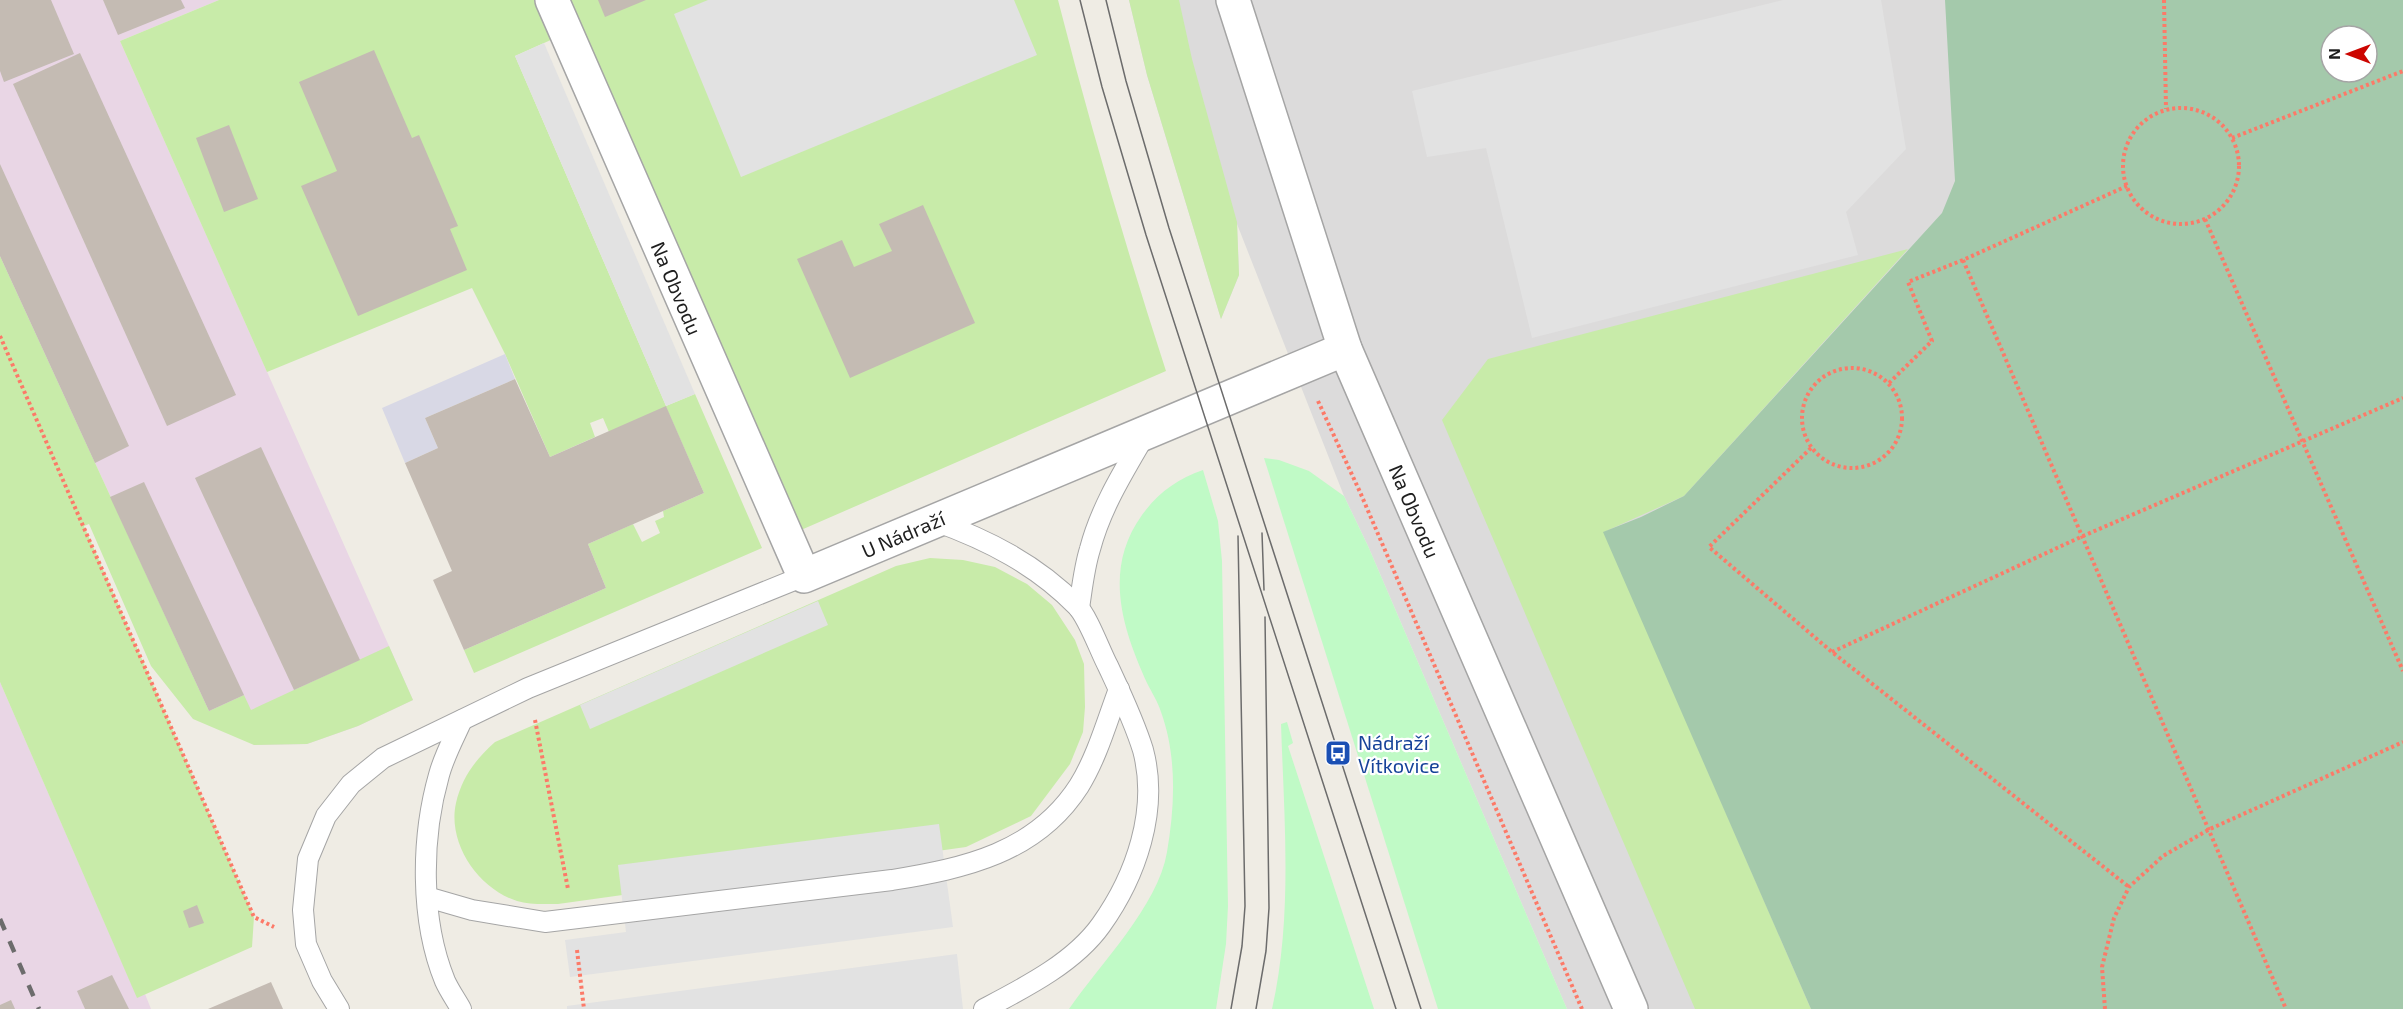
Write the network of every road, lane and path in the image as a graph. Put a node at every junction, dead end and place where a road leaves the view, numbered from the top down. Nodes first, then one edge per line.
1 (552, 0) edge
2 (1233, 0) edge
3 (2164, 0) edge
4 (2403, 71) edge
5 (2166, 110) junction
6 (2232, 138) junction
7 (2127, 186) junction
8 (2205, 219) junction
9 (1963, 260) junction
10 (0, 336) edge
11 (1345, 349) junction
12 (1302, 367) junction
13 (1889, 383) junction
14 (2403, 398) edge
15 (1147, 431) junction
16 (2302, 442) junction
17 (1811, 448) junction
18 (934, 521) junction
19 (2083, 536) junction
20 (804, 576) junction
21 (1079, 608) junction
22 (1832, 652) junction
23 (2403, 671) edge
24 (528, 688) junction
25 (1119, 689) junction
26 (462, 720) junction
27 (2403, 742) edge
28 (2210, 830) junction
29 (2129, 887) junction
30 (427, 897) junction
31 (574, 918) junction
32 (306, 944) junction
33 (339, 1009) edge
34 (461, 1009) edge
35 (584, 1009) edge
36 (984, 1009) edge
37 (1582, 1009) edge
38 (1631, 1009) edge
39 (2105, 1009) edge
40 (2286, 1009) edge

1 - 20 street, Na Obvodu
2 - 11 street, Na Obvodu
3 - 5 path
4 - 6 path
5 - 6 path
5 - 7 path
6 - 8 path
7 - 8 path
7 - 9 path
8 - 16 path
9 - 13 path
9 - 19 path
10 - 32 path
11 - 12 street, U Nádraží
11 - 38 street, Na Obvodu
12 - 15 street, U Nádraží
12 - 37 path
13 - 17 path
13 - 17 path
14 - 16 path
15 - 18 street, U Nádraží
15 - 21 lane
16 - 19 path
16 - 23 path
17 - 22 path
18 - 20 street, U Nádraží
18 - 21 lane
19 - 22 path
19 - 28 path
20 - 24 lane, U Nádraží
21 - 25 lane
22 - 29 path
24 - 26 lane, U Nádraží
24 - 31 path
25 - 31 lane
25 - 36 lane
26 - 30 lane
26 - 32 lane, U Nádraží
27 - 28 path
28 - 29 path
28 - 40 path
29 - 39 path
30 - 31 lane
30 - 34 lane
31 - 35 path
32 - 33 lane, U Nádraží

